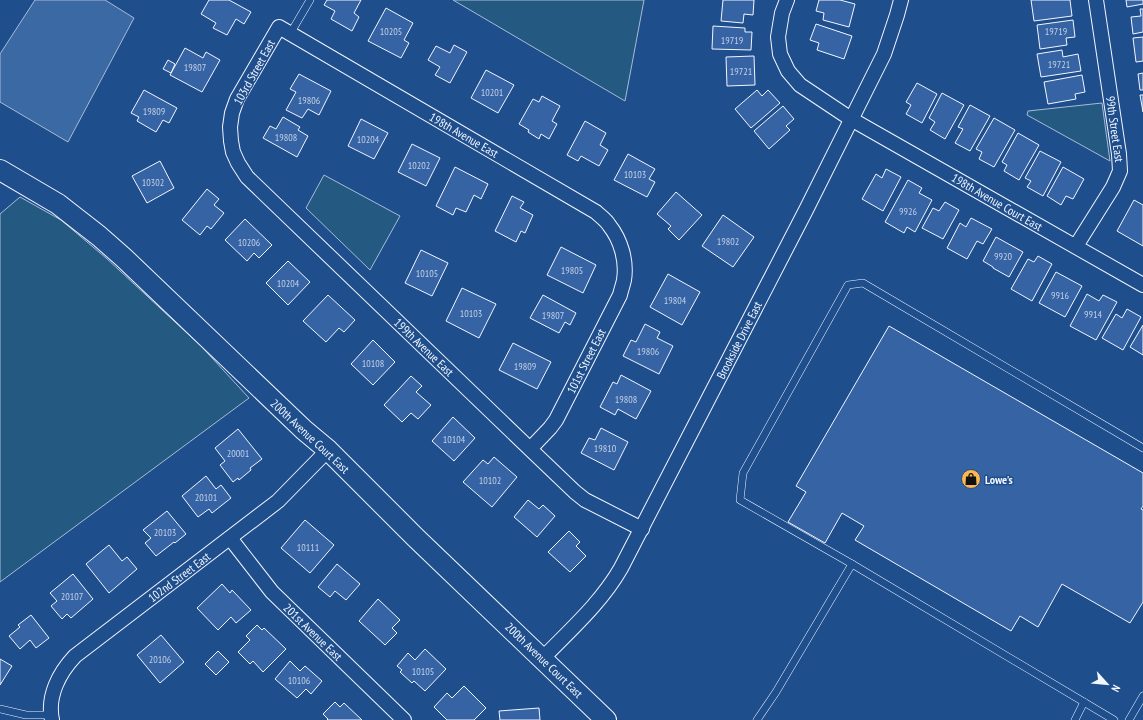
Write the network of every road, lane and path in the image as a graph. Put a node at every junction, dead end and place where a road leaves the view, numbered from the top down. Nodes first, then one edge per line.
1 (310, 0) edge
2 (787, 0) edge
3 (901, 0) edge
4 (1096, 0) edge
5 (284, 31) junction
6 (851, 119) junction
7 (230, 141) joint
8 (0, 170) edge
9 (1076, 246) junction
10 (624, 265) joint
11 (1143, 285) edge
12 (1143, 448) edge
13 (530, 449) junction
14 (328, 450) junction
15 (642, 529) junction
16 (230, 538) junction
17 (852, 564) junction
18 (542, 659) junction
19 (1143, 696) edge
20 (1084, 702) junction
21 (0, 708) edge
22 (52, 717) edge
23 (404, 720) edge
24 (606, 720) edge
25 (757, 720) edge
26 (1075, 720) edge
27 (1114, 720) edge
28 (1129, 720) edge

1 - 5 lane
2 - 6 street, 198th Avenue Court East
3 - 6 street, Brookside Drive East
4 - 9 street, 99th Street East
5 - 7 street, 103rd Street East
5 - 10 street, 198th Avenue East
6 - 9 street, 198th Avenue Court East
6 - 15 street, Brookside Drive East
7 - 13 street, 199th Avenue East
8 - 14 main road, 200th Avenue Court East
9 - 11 street, 198th Avenue Court East
10 - 13 street, 101st Street East
12 - 17 lane
13 - 15 street, 199th Avenue East
14 - 16 street, 102nd Street East
14 - 18 main road, 200th Avenue Court East
15 - 18 street, Brookside Drive East
16 - 22 street, 102nd Street East
16 - 23 street, 201st Avenue East
17 - 20 lane
17 - 25 lane
18 - 24 main road, 200th Avenue Court East
19 - 28 lane
20 - 26 lane
20 - 27 lane
21 - 22 lane

